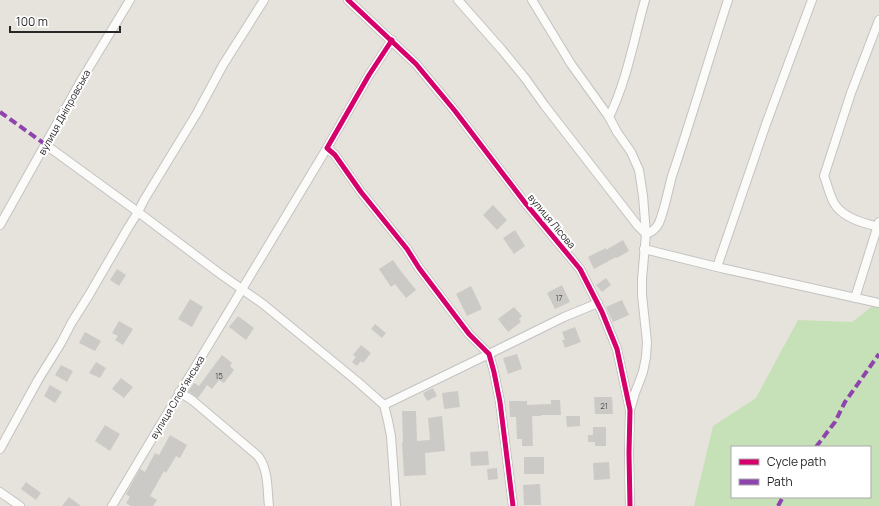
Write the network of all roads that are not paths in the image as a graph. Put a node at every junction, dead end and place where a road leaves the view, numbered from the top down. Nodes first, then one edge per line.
1 (130, 0) edge
2 (264, 0) edge
3 (348, 0) edge
4 (458, 0) edge
5 (532, 0) edge
6 (645, 0) edge
7 (728, 0) edge
8 (812, 0) edge
9 (879, 20) edge
10 (392, 40) junction
11 (609, 117) junction
12 (46, 144) junction
13 (327, 148) junction
14 (138, 212) junction
15 (0, 225) edge
16 (879, 225) edge
17 (646, 234) junction
18 (644, 250) junction
19 (717, 267) junction
20 (243, 289) junction
21 (855, 298) junction
22 (598, 303) junction
23 (879, 303) edge
24 (489, 354) junction
25 (179, 392) junction
26 (384, 405) junction
27 (630, 410) junction
28 (0, 449) edge
29 (0, 492) edge
30 (20, 506) edge
31 (112, 506) edge
32 (269, 506) edge
33 (396, 506) edge
34 (513, 506) edge
35 (630, 506) edge

1 - 12 street, вулиця Дніпровська
2 - 14 street
3 - 10 street, вулиця Лісова
4 - 17 street
5 - 11 street
6 - 11 street
7 - 17 street
8 - 19 street
9 - 16 street
10 - 13 street, вулиця Словʼянська
10 - 22 street, вулиця Лісова
11 - 17 street
12 - 14 street
12 - 15 street, вулиця Дніпровська
13 - 20 street, вулиця Словʼянська
13 - 24 street
14 - 20 street
14 - 28 street
16 - 21 street
17 - 18 street
18 - 19 street
18 - 27 street
19 - 21 street
20 - 25 street, вулиця Словʼянська
20 - 26 street
21 - 23 street
22 - 24 street
22 - 27 street, вулиця Лісова
24 - 26 street
24 - 34 street
25 - 31 street, вулиця Словʼянська
25 - 32 street
26 - 33 street
27 - 35 street, вулиця Лісова
29 - 30 street

